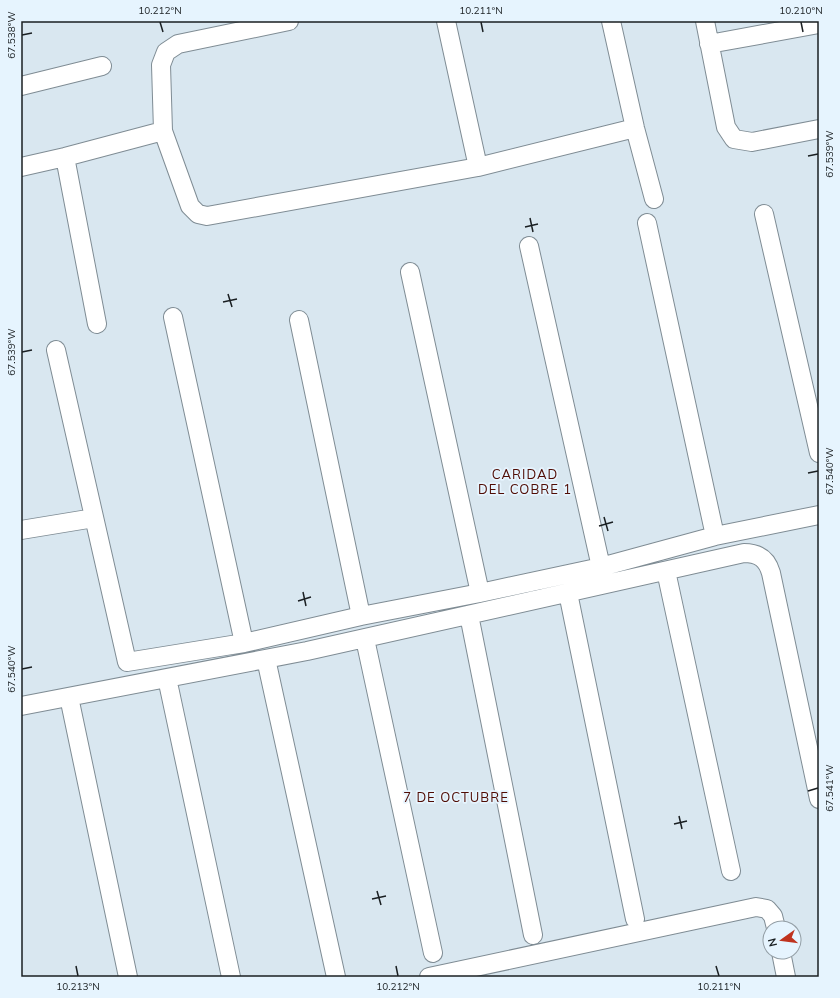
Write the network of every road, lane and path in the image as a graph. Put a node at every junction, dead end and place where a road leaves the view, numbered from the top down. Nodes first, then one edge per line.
1 (289, 21) edge
2 (446, 21) edge
3 (610, 21) edge
4 (705, 21) edge
5 (819, 24) edge
6 (710, 44) junction
7 (102, 66) dead end
8 (21, 86) edge
9 (635, 128) junction
10 (819, 129) edge
11 (163, 132) junction
12 (65, 157) junction
13 (21, 167) edge
14 (478, 167) junction
15 (654, 199) dead end
16 (764, 214) dead end
17 (647, 223) dead end
18 (529, 246) dead end
19 (410, 272) dead end
20 (173, 317) dead end
21 (299, 320) dead end
22 (97, 324) dead end
23 (56, 350) dead end
24 (819, 454) edge
25 (819, 515) edge
26 (94, 518) junction
27 (21, 530) edge
28 (715, 536) junction
29 (601, 567) junction
30 (666, 571) junction
31 (480, 593) junction
32 (568, 593) junction
33 (470, 615) junction
34 (361, 616) junction
35 (365, 639) junction
36 (244, 643) junction
37 (266, 660) junction
38 (167, 678) junction
39 (69, 697) junction
40 (21, 706) edge
41 (819, 799) edge
42 (731, 871) dead end
43 (635, 919) dead end
44 (774, 920) edge
45 (533, 934) dead end
46 (433, 953) dead end
47 (783, 960) edge
48 (128, 977) edge
49 (231, 977) edge
50 (336, 977) edge
51 (429, 977) edge
52 (786, 977) edge

1 - 11 street
2 - 14 street
3 - 9 street
4 - 6 street
5 - 6 street
6 - 10 street
7 - 8 street
9 - 14 street
9 - 15 street
11 - 12 street
11 - 14 street
12 - 13 street
12 - 22 street
16 - 24 street
17 - 28 street
18 - 29 street
19 - 31 street
20 - 36 street
21 - 34 street
23 - 26 street
25 - 28 street
26 - 27 street
26 - 36 street
28 - 29 street
29 - 31 street
30 - 32 street
30 - 41 street
30 - 42 street
31 - 34 street
32 - 33 street
32 - 43 street
33 - 35 street
33 - 45 street
34 - 36 street
35 - 37 street
35 - 46 street
37 - 38 street
37 - 50 street
38 - 39 street
38 - 49 street
39 - 40 street
39 - 48 street
44 - 51 street
47 - 52 street

